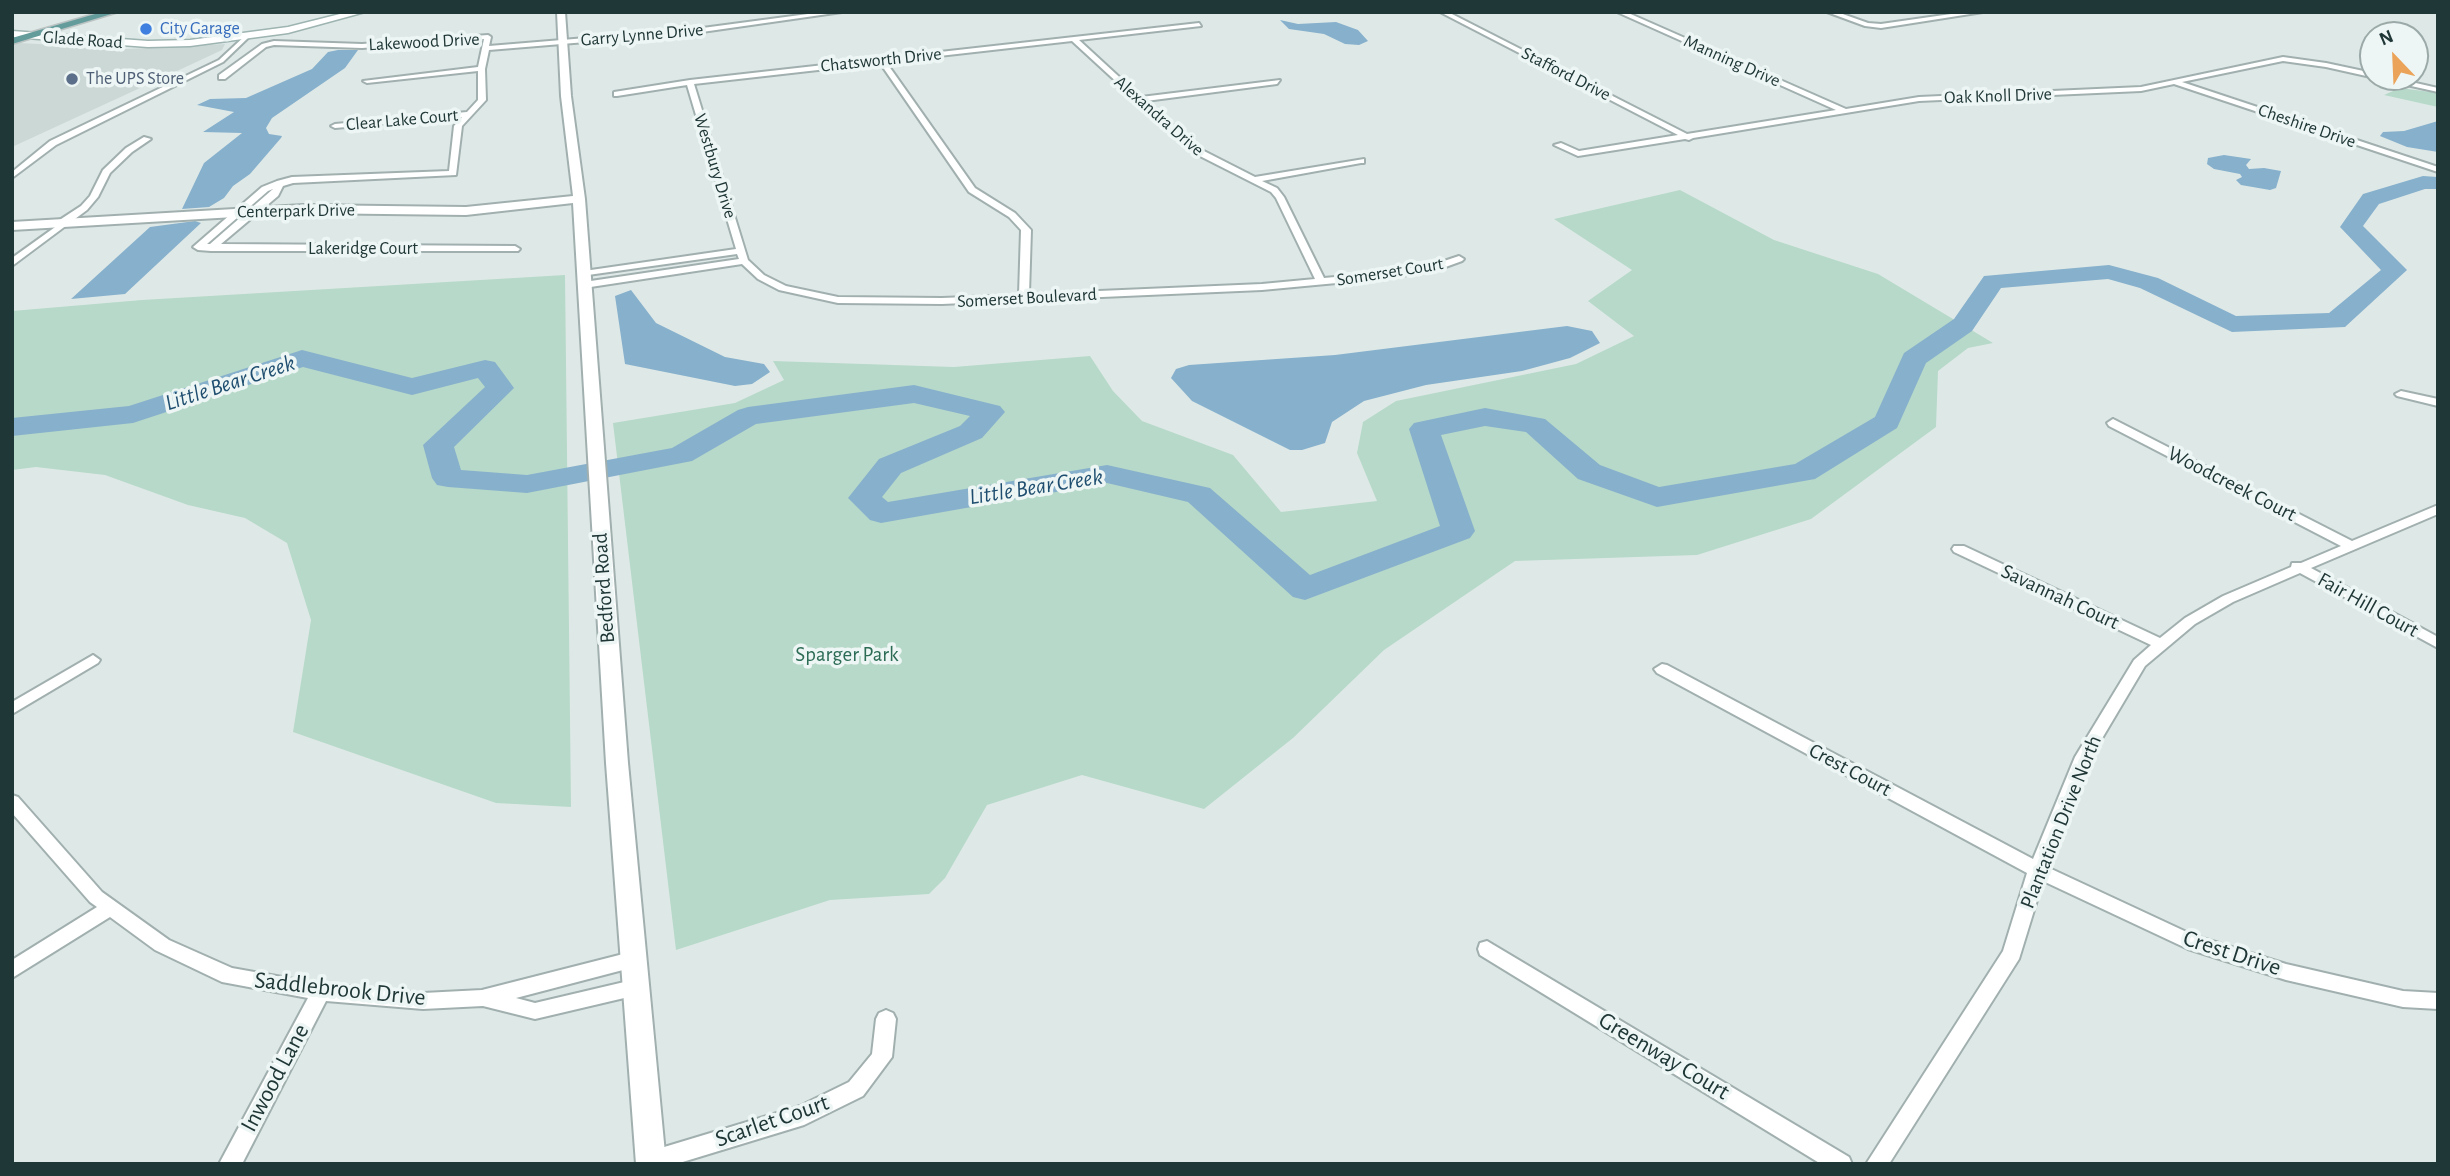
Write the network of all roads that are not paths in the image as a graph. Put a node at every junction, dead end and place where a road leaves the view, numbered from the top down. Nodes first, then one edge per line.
1 (87, 12) edge
2 (113, 12) edge
3 (360, 12) edge
4 (561, 12) edge
5 (839, 12) edge
6 (1443, 12) edge
7 (1620, 12) edge
8 (1830, 12) edge
9 (1980, 12) edge
10 (1199, 25) dead end
11 (12, 34) edge
12 (32, 36) junction
13 (247, 36) junction
14 (1073, 39) junction
15 (12, 41) edge
16 (562, 41) junction
17 (486, 48) junction
18 (881, 60) junction
19 (481, 69) junction
20 (222, 77) dead end
21 (367, 81) dead end
22 (690, 82) junction
23 (1277, 82) dead end
24 (2175, 83) junction
25 (2438, 90) edge
26 (617, 94) dead end
27 (1140, 99) junction
28 (1845, 111) junction
29 (469, 114) junction
30 (335, 126) dead end
31 (1689, 138) junction
32 (147, 139) dead end
33 (1558, 145) dead end
34 (1362, 161) dead end
35 (2438, 170) edge
36 (12, 176) edge
37 (1256, 179) junction
38 (281, 183) junction
39 (275, 194) junction
40 (257, 195) junction
41 (579, 199) junction
42 (255, 211) junction
43 (236, 212) junction
44 (67, 222) junction
45 (12, 226) edge
46 (215, 230) junction
47 (233, 230) junction
48 (211, 248) junction
49 (515, 250) dead end
50 (742, 256) junction
51 (1459, 259) dead end
52 (12, 263) edge
53 (584, 280) junction
54 (1321, 282) junction
55 (1024, 298) junction
56 (2401, 394) dead end
57 (2438, 403) edge
58 (2113, 423) dead end
59 (2438, 509) edge
60 (2350, 545) junction
61 (1959, 549) dead end
62 (2297, 566) junction
63 (2438, 643) edge
64 (2161, 644) junction
65 (93, 660) dead end
66 (1662, 669) dead end
67 (12, 709) edge
68 (12, 801) edge
69 (2038, 870) junction
70 (110, 908) junction
71 (1487, 949) dead end
72 (635, 959) junction
73 (12, 970) edge
74 (638, 987) junction
75 (321, 992) junction
76 (482, 998) junction
77 (2438, 1001) edge
78 (886, 1019) dead end
79 (651, 1162) edge
80 (230, 1164) edge
81 (1841, 1164) edge
82 (1877, 1164) edge

1 - 11 main road
2 - 12 main road
3 - 13 main road, Glade Road
4 - 16 street, Bedford Road
5 - 16 street, Garry Lynne Drive
6 - 31 street, Stafford Drive
7 - 28 street, Manning Drive
8 - 9 street
10 - 14 street, Chatsworth Drive
11 - 12 main road, Glade Road
12 - 13 main road, Glade Road
12 - 15 main road
13 - 36 street
14 - 18 street, Chatsworth Drive
14 - 27 street, Alexandra Drive
16 - 17 street, Garry Lynne Drive
16 - 41 street, Bedford Road
17 - 19 street, Lakewood Drive
17 - 20 street, Lakewood Drive
18 - 22 street, Chatsworth Drive
18 - 55 street
19 - 21 street
19 - 29 street, Lakewood Drive
22 - 26 street, Chatsworth Drive
22 - 50 street, Westbury Drive
23 - 27 street
24 - 25 street, Oak Knoll Drive
24 - 28 street, Oak Knoll Drive
24 - 35 street, Cheshire Drive
27 - 37 street, Alexandra Drive
28 - 31 street, Oak Knoll Drive
29 - 30 street, Clear Lake Court
29 - 38 street, Lakewood Drive
31 - 33 street, Oak Knoll Drive
32 - 44 street
34 - 37 street
37 - 54 street, Alexandra Drive
38 - 39 street
38 - 40 street, Lakewood Drive
39 - 40 street
39 - 42 street
40 - 43 street, Lakewood Drive
41 - 42 street, Centerpark Drive
41 - 53 street, Bedford Road
42 - 43 street, Centerpark Drive
42 - 47 street
43 - 44 street, Centerpark Drive
43 - 46 street
44 - 45 street, Centerpark Drive
44 - 52 street
46 - 47 street
46 - 48 street
47 - 48 street
48 - 49 street, Lakeridge Court
50 - 53 street
50 - 55 street, Somerset Boulevard
51 - 54 street, Somerset Court
53 - 72 street, Bedford Road
54 - 55 street, Somerset Boulevard
56 - 57 street
58 - 60 street, Woodcreek Court
59 - 60 street, Plantation Drive North
60 - 62 street, Plantation Drive North
61 - 64 street, Savannah Court
62 - 63 street, Fair Hill Court
62 - 64 street, Plantation Drive North
64 - 69 street, Plantation Drive North
65 - 67 street
66 - 69 street, Crest Court
68 - 70 street, Saddlebrook Drive
69 - 77 street, Crest Drive
69 - 82 street, Plantation Drive North
70 - 73 street
70 - 75 street, Saddlebrook Drive
71 - 81 street, Greenway Court
72 - 74 street, Bedford Road
72 - 76 street, Saddlebrook Drive
74 - 76 street, Saddlebrook Drive
74 - 79 street, Bedford Road
75 - 76 street, Saddlebrook Drive
75 - 80 street, Inwood Lane
78 - 79 street, Scarlet Court

